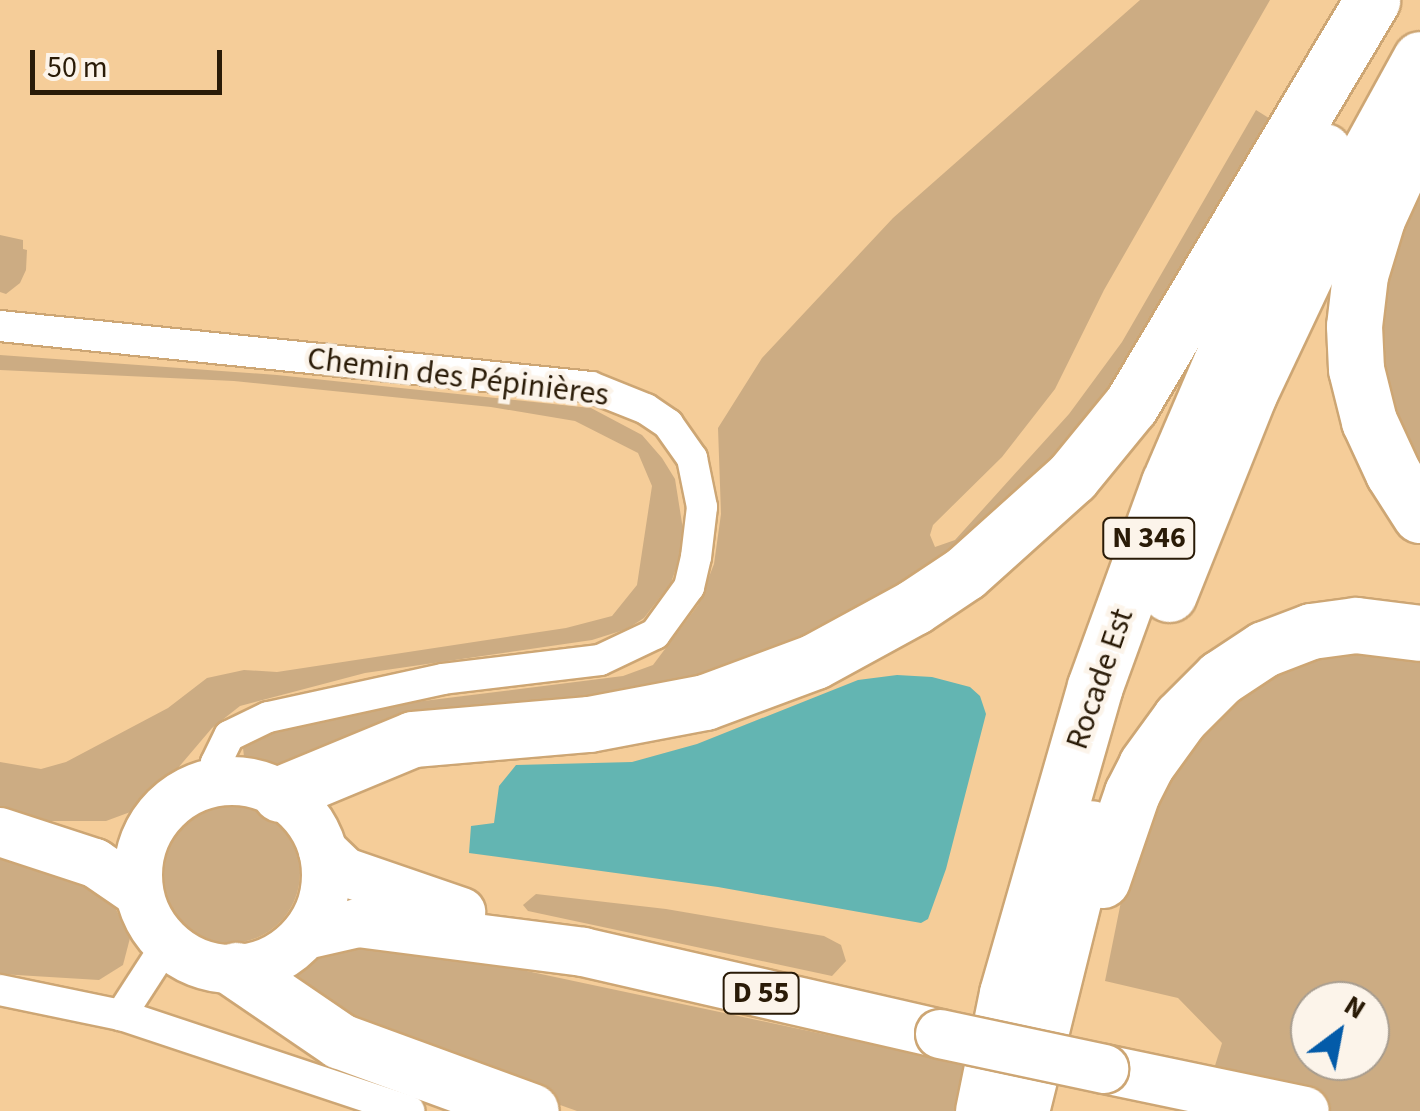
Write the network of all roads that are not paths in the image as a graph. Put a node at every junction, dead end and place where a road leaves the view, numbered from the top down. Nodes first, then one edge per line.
1 (1372, 0) edge
2 (1409, 0) edge
3 (1420, 58) edge
4 (1420, 127) edge
5 (0, 326) edge
6 (1420, 515) edge
7 (1420, 633) edge
8 (218, 782) junction
9 (280, 794) junction
10 (158, 816) junction
11 (16, 836) edge
12 (323, 851) junction
13 (139, 893) junction
14 (305, 935) junction
15 (1062, 938) junction
16 (167, 944) junction
17 (583, 952) junction
18 (236, 970) junction
19 (0, 990) edge
20 (121, 1016) junction
21 (408, 1111) edge
22 (531, 1111) edge
23 (983, 1111) edge
24 (1022, 1111) edge
25 (1304, 1111) edge

1 - 9 highway
2 - 23 highway, Rocade Est / N 346
3 - 15 highway, Rocade Est / N 346
4 - 6 highway
5 - 8 street, Chemin des Pépinières
7 - 15 highway
8 - 9 main road
8 - 10 main road
9 - 12 main road
10 - 11 main road
10 - 13 main road
11 - 13 main road
12 - 14 main road
12 - 17 main road, D 55
13 - 16 main road
14 - 17 main road, D 55
14 - 18 main road
15 - 24 highway, Rocade Est / N 346
16 - 18 main road
16 - 20 street
17 - 25 main road, D 55, bridge
18 - 22 highway
19 - 20 street
20 - 21 street

